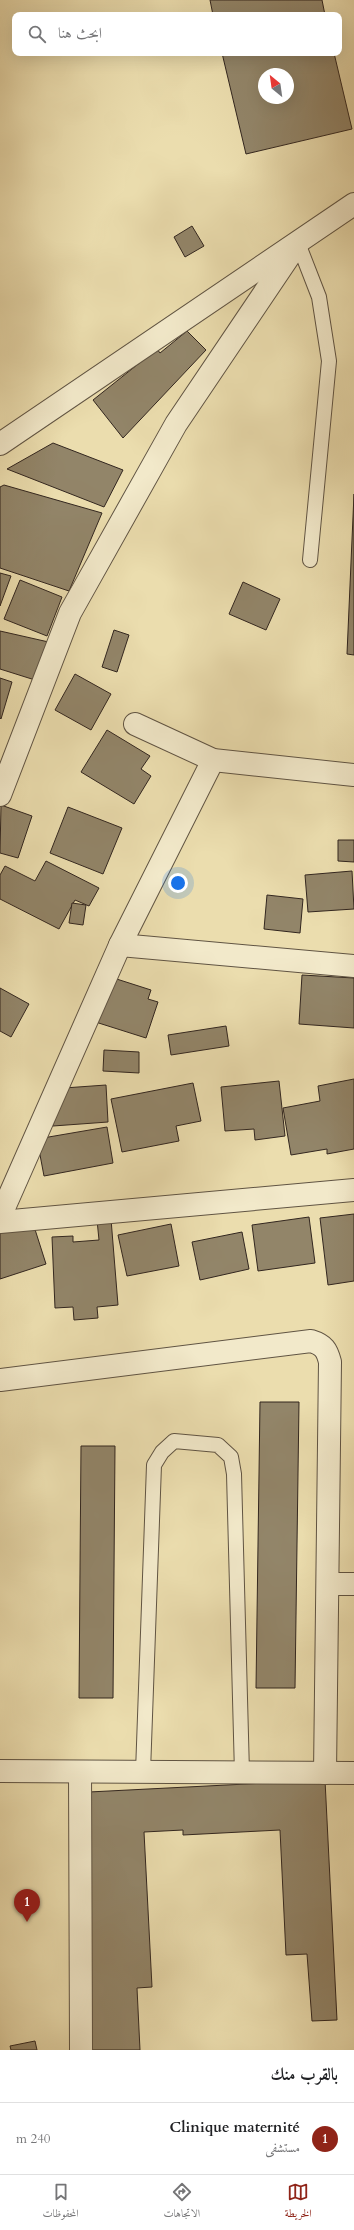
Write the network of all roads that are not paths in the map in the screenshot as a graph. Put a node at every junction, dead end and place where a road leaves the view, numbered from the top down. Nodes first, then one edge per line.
1 (354, 204) edge
2 (298, 243) junction
3 (0, 444) edge
4 (310, 560) dead end
5 (136, 724) dead end
6 (213, 760) junction
7 (354, 775) edge
8 (0, 795) edge
9 (120, 945) junction
10 (354, 966) edge
11 (354, 1190) edge
12 (0, 1217) edge
13 (0, 1222) edge
14 (0, 1380) edge
15 (329, 1584) junction
16 (354, 1584) edge
17 (0, 1771) edge
18 (80, 1772) junction
19 (143, 1772) junction
20 (242, 1773) junction
21 (325, 1773) junction
22 (354, 1773) edge
23 (81, 2050) edge

1 - 2 street
2 - 3 street
2 - 4 lane
2 - 8 street
5 - 6 street
6 - 7 street
6 - 9 street
9 - 10 street
9 - 12 street
11 - 13 street
14 - 15 street
15 - 16 street
15 - 21 street
17 - 18 street
18 - 19 street
18 - 23 street
19 - 20 street
19 - 20 lane
20 - 21 street
21 - 22 street

